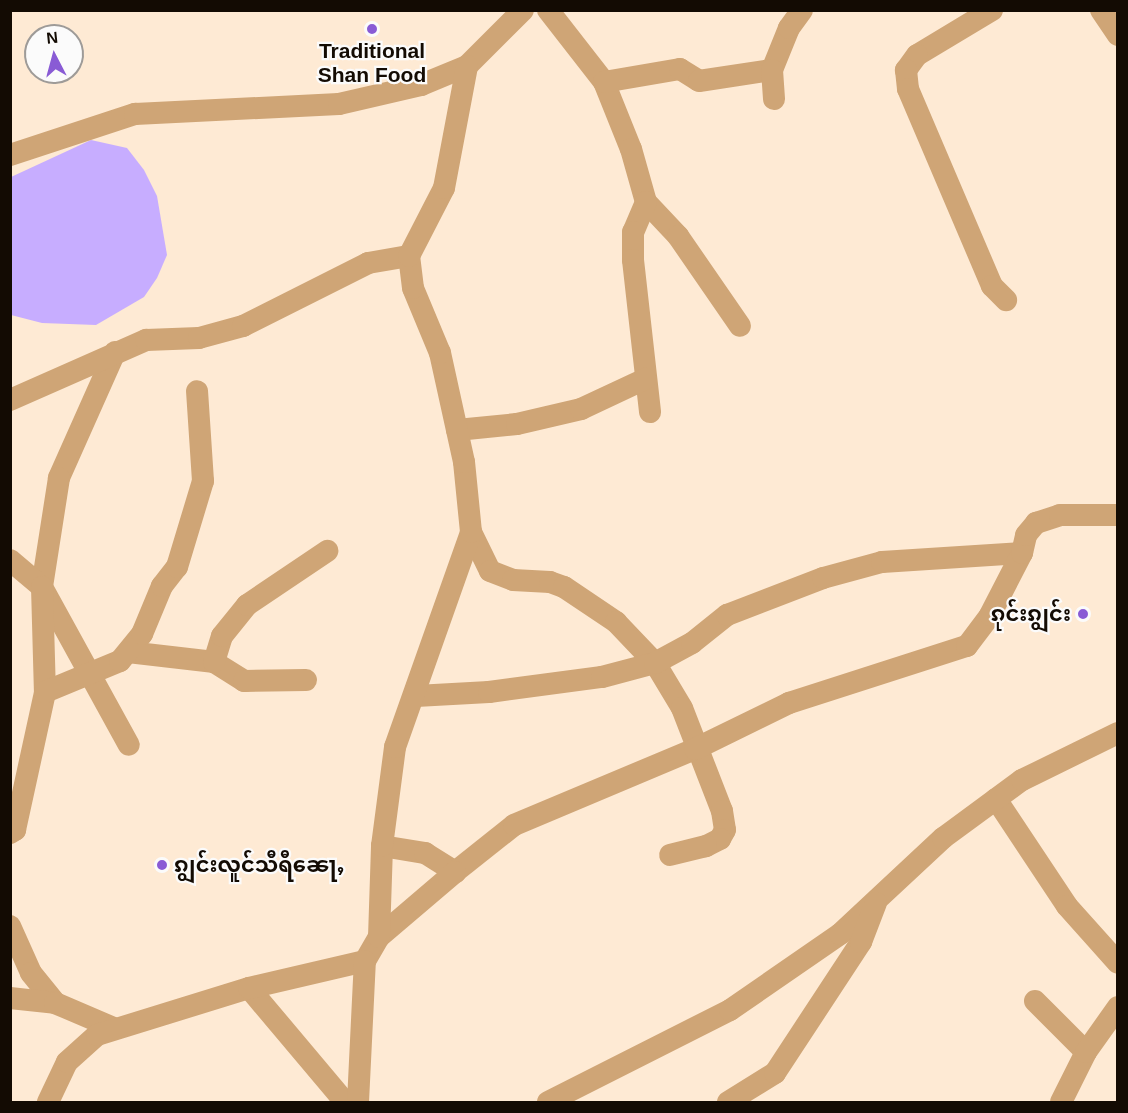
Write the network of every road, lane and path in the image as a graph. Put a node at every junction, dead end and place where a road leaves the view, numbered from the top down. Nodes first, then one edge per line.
1 (523, 10) edge
2 (548, 10) edge
3 (802, 10) edge
4 (992, 10) edge
5 (1101, 10) edge
6 (1118, 35) edge
7 (467, 66) junction
8 (772, 70) junction
9 (604, 82) junction
10 (774, 99) dead end
11 (10, 155) edge
12 (646, 202) junction
13 (410, 256) junction
14 (1006, 300) dead end
15 (740, 326) dead end
16 (115, 352) junction
17 (645, 379) junction
18 (198, 391) dead end
19 (10, 400) edge
20 (650, 412) dead end
21 (457, 430) junction
22 (1118, 515) edge
23 (471, 532) junction
24 (327, 550) dead end
25 (1022, 553) junction
26 (10, 560) edge
27 (42, 587) junction
28 (128, 652) junction
29 (214, 662) junction
30 (655, 663) junction
31 (89, 674) junction
32 (306, 680) dead end
33 (45, 692) junction
34 (416, 696) junction
35 (1118, 733) edge
36 (129, 745) dead end
37 (695, 749) junction
38 (996, 799) junction
39 (12, 836) edge
40 (382, 846) junction
41 (670, 855) dead end
42 (455, 872) junction
43 (878, 898) junction
44 (10, 926) edge
45 (379, 937) junction
46 (365, 961) junction
47 (1118, 963) edge
48 (249, 988) junction
49 (10, 998) edge
50 (1035, 1001) dead end
51 (55, 1003) junction
52 (1118, 1007) edge
53 (114, 1028) junction
54 (1086, 1052) junction
55 (48, 1102) edge
56 (345, 1102) edge
57 (358, 1102) edge
58 (548, 1102) edge
59 (728, 1102) edge
60 (1061, 1102) edge

1 - 7 street
2 - 9 street
3 - 8 street
4 - 14 street
5 - 6 street
7 - 11 street
7 - 13 street
8 - 9 street
8 - 10 street
9 - 12 street
12 - 15 street
12 - 17 street
13 - 16 street
13 - 21 street
16 - 19 street
16 - 27 street
17 - 20 street
17 - 21 street
18 - 28 street
21 - 23 street
22 - 25 street
23 - 30 street
23 - 34 street
24 - 29 street
25 - 30 street
25 - 37 street
26 - 27 street
27 - 31 street
27 - 33 street
28 - 29 street
28 - 31 street
29 - 32 street
30 - 34 street
30 - 37 street
31 - 33 street
31 - 36 street
33 - 39 street
34 - 40 street
35 - 38 street
37 - 41 street
37 - 42 street
38 - 43 street
38 - 47 street
40 - 42 street
40 - 45 street
42 - 45 street
43 - 58 street
43 - 59 street
44 - 51 street
45 - 46 street
46 - 48 street
46 - 57 street
48 - 53 street
48 - 56 street
49 - 51 street
50 - 54 street
51 - 53 street
52 - 54 street
53 - 55 street
54 - 60 street

